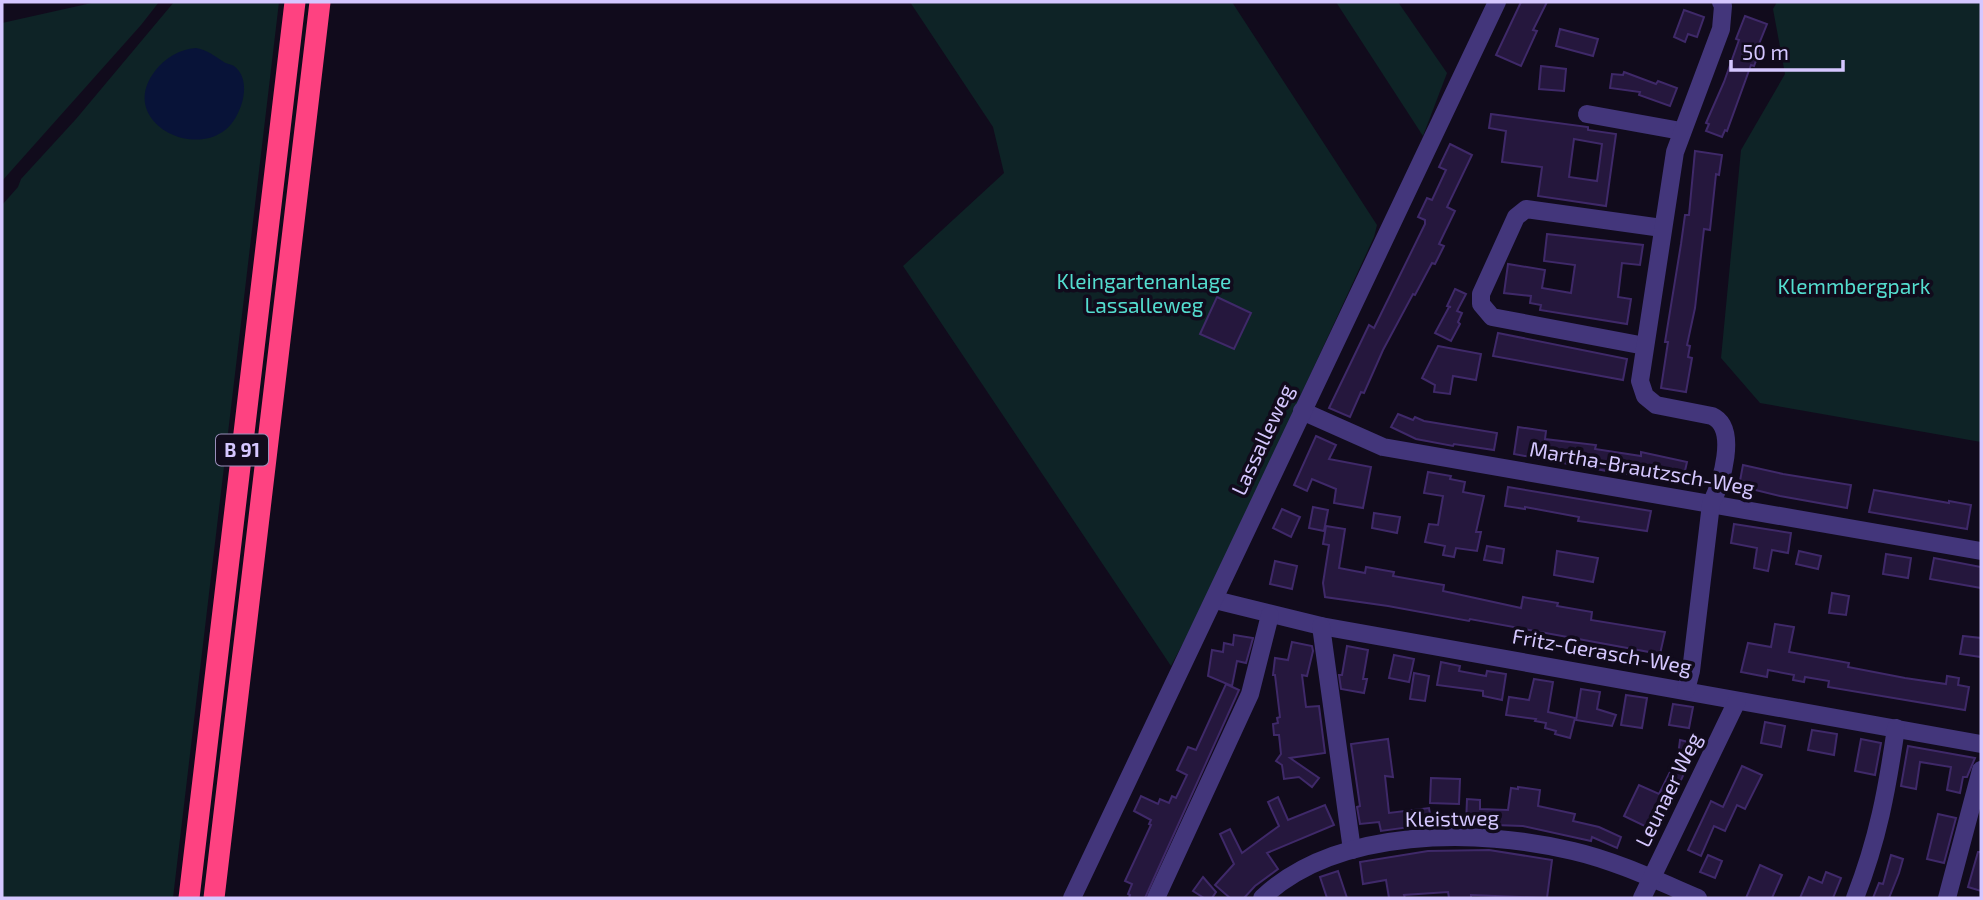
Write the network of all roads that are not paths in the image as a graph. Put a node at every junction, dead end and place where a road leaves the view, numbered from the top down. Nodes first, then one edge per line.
1 (295, 2) edge
2 (320, 2) edge
3 (1497, 2) edge
4 (1721, 2) edge
5 (1587, 114) dead end
6 (1681, 131) junction
7 (1662, 228) junction
8 (1646, 346) junction
9 (1302, 411) junction
10 (1710, 504) junction
11 (1981, 551) edge
12 (1215, 600) junction
13 (1270, 615) junction
14 (1321, 626) junction
15 (1686, 690) junction
16 (1737, 701) junction
17 (1896, 729) junction
18 (1981, 744) edge
19 (1981, 770) edge
20 (1352, 850) junction
21 (1652, 878) junction
22 (189, 898) edge
23 (214, 898) edge
24 (1073, 898) edge
25 (1156, 898) edge
26 (1262, 898) edge
27 (1642, 898) edge
28 (1698, 898) edge
29 (1855, 898) edge
30 (1947, 898) edge

1 - 22 highway, B 91
2 - 23 highway, B 91
3 - 9 street, Lassalleweg
4 - 6 street
5 - 6 street
6 - 7 street
7 - 8 street
7 - 8 street
8 - 10 street
9 - 10 street, Martha-Brautzsch-Weg
9 - 12 street, Lassalleweg
10 - 11 street, Martha-Brautzsch-Weg
10 - 15 street
12 - 13 street, Fritz-Gerasch-Weg
12 - 24 street, Lassalleweg
13 - 14 street, Fritz-Gerasch-Weg
13 - 25 street
14 - 15 street, Fritz-Gerasch-Weg
14 - 20 street
15 - 16 street, Fritz-Gerasch-Weg
16 - 17 street, Fritz-Gerasch-Weg
16 - 21 street, Leunaer Weg
17 - 18 street, Fritz-Gerasch-Weg
17 - 29 street
19 - 30 street
20 - 21 street, Kleistweg
20 - 26 street, Kleistweg
21 - 27 street, Leunaer Weg
21 - 28 street, Kleistweg

